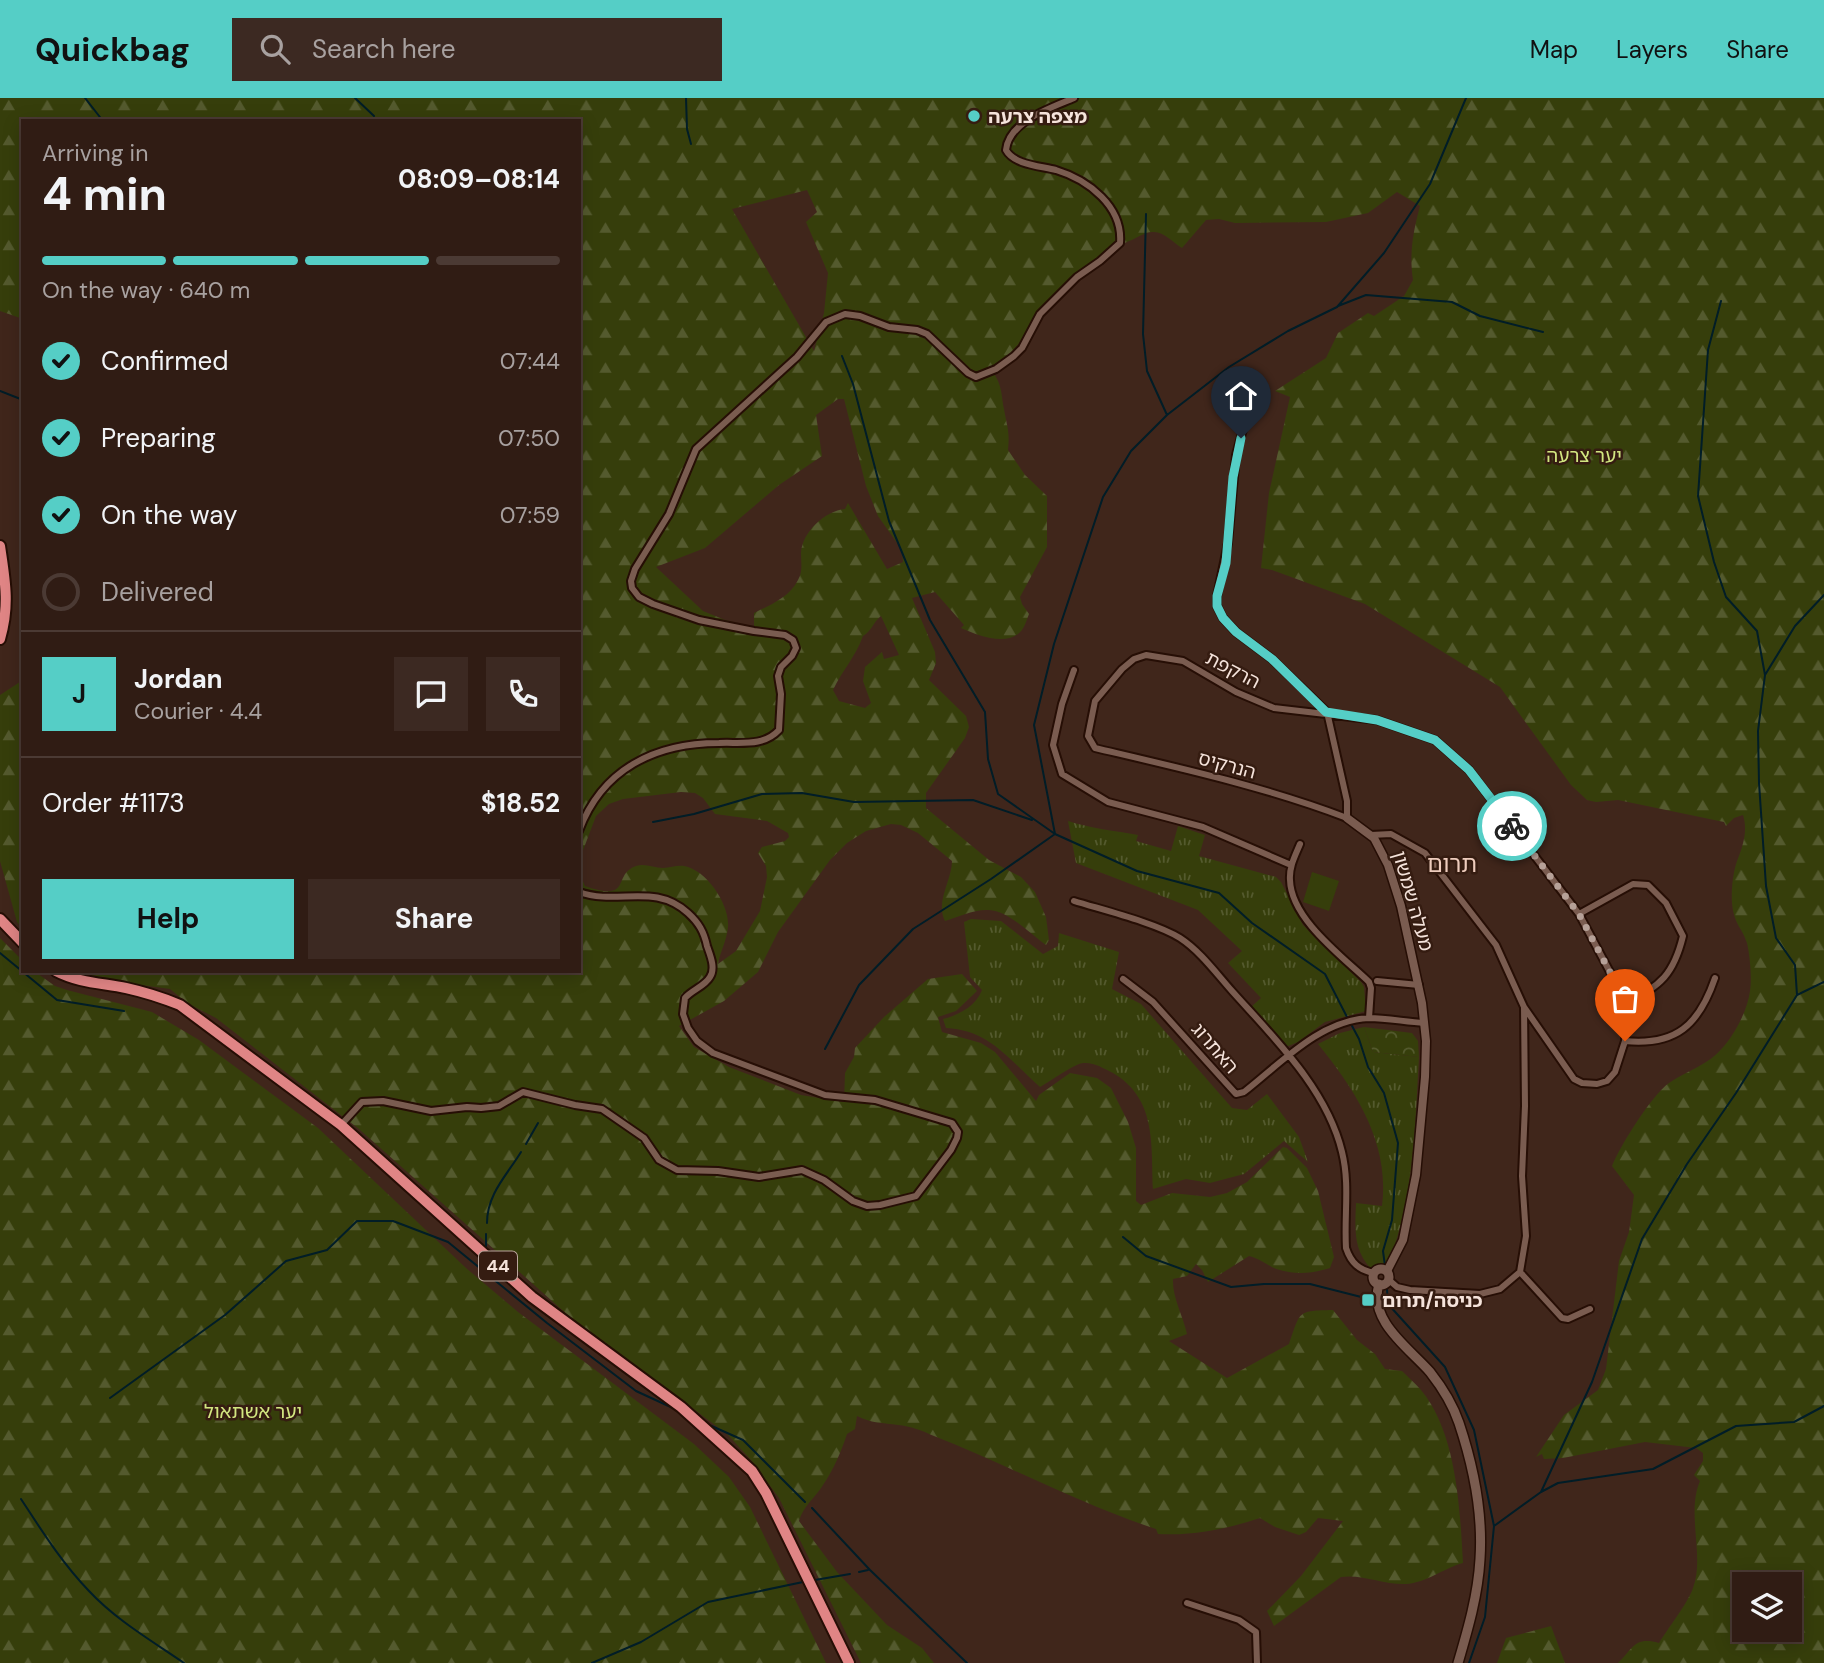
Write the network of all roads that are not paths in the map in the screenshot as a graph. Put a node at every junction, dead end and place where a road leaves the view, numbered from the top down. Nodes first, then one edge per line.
1 (1074, 98) edge
2 (1253, 393) dead end
3 (0, 546) edge
4 (0, 639) edge
5 (1074, 670) dead end
6 (1326, 712) junction
7 (1096, 748) joint
8 (1348, 818) junction
9 (581, 827) edge
10 (1371, 835) junction
11 (1300, 844) dead end
12 (1291, 865) junction
13 (581, 892) edge
14 (1074, 901) dead end
15 (1579, 914) junction
16 (0, 919) edge
17 (21, 941) edge
18 (61, 973) edge
19 (1715, 978) dead end
20 (1123, 979) dead end
21 (1377, 981) dead end
22 (1419, 985) junction
23 (1626, 1002) junction
24 (1524, 1007) junction
25 (1369, 1018) junction
26 (1424, 1023) junction
27 (1625, 1041) junction
28 (1289, 1057) junction
29 (341, 1125) junction
30 (1520, 1272) junction
31 (1374, 1273) junction
32 (1388, 1275) junction
33 (1379, 1284) junction
34 (1590, 1309) dead end
35 (1187, 1604) dead end
36 (849, 1663) edge
37 (1257, 1663) edge
38 (1458, 1663) edge

1 - 9 street
2 - 6 street
3 - 4 highway
5 - 12 street
6 - 7 street, הרקפת
6 - 8 street
6 - 15 street, הרקפת
7 - 8 street, הנרקיס
8 - 10 street, מעלה שמשון
10 - 22 street, מעלה שמשון
10 - 24 street
11 - 12 street
12 - 25 street
13 - 29 street
14 - 28 street
15 - 23 street, הרקפת
15 - 23 street
16 - 17 highway
18 - 29 highway, 44
19 - 27 street
20 - 28 street, האתרוג
21 - 22 street
22 - 26 street, מעלה שמשון
23 - 27 street, הרקפת
24 - 27 street, הרקפת
24 - 30 street
25 - 26 street
25 - 28 street
26 - 32 street, מעלה שמשון
28 - 31 street
29 - 36 highway, 44
30 - 32 street
30 - 34 street
31 - 32 main road
31 - 33 main road
32 - 33 main road
33 - 38 main road
35 - 37 street

